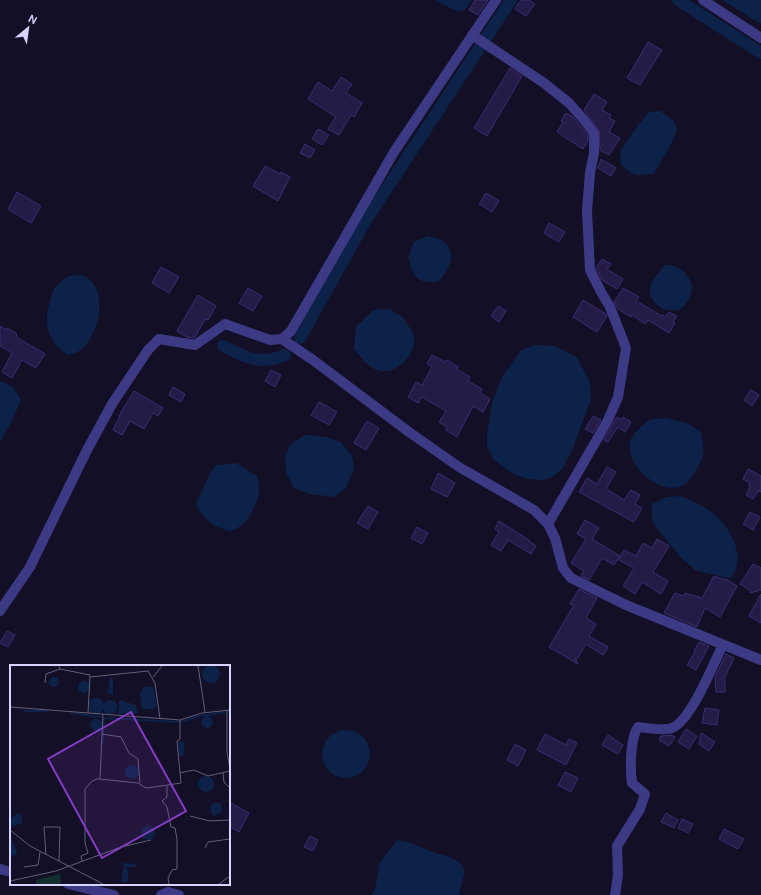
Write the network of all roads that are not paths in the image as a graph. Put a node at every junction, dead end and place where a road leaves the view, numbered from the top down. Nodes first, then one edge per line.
1 (496, 0) edge
2 (703, 0) edge
3 (472, 35) junction
4 (761, 38) edge
5 (282, 339) junction
6 (548, 524) junction
7 (0, 611) edge
8 (723, 645) junction
9 (761, 660) edge
10 (0, 869) edge
11 (10, 872) edge
12 (72, 885) edge
13 (114, 895) edge
14 (162, 895) edge
15 (179, 895) edge
16 (614, 895) edge

1 - 3 street
2 - 4 street
3 - 5 street
3 - 6 street
5 - 6 street
5 - 7 street
6 - 8 street
8 - 9 street
8 - 16 street
10 - 11 street
12 - 13 street
14 - 15 street

